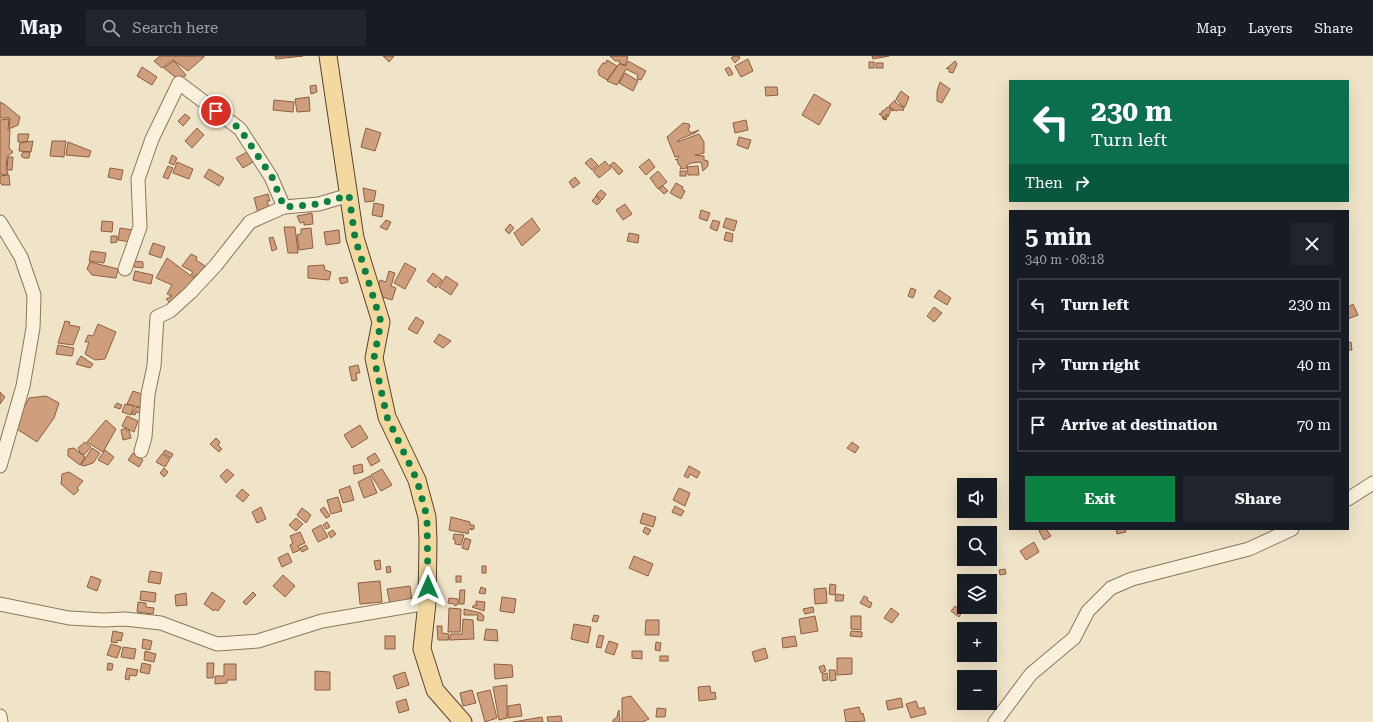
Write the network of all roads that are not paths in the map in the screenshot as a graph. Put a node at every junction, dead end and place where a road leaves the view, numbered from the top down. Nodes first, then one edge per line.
1 (328, 56) edge
2 (349, 195) junction
3 (284, 207) junction
4 (0, 222) edge
5 (125, 268) dead end
6 (141, 451) dead end
7 (0, 466) edge
8 (1373, 484) edge
9 (1349, 497) edge
10 (1290, 530) edge
11 (427, 603) junction
12 (0, 604) edge
13 (0, 716) edge
14 (1, 722) edge
15 (463, 722) edge
16 (995, 722) edge

1 - 2 main road
2 - 3 street
2 - 11 main road
3 - 5 street
3 - 6 street
4 - 7 street
8 - 9 street
10 - 16 street
11 - 12 street
11 - 15 main road
13 - 14 street

